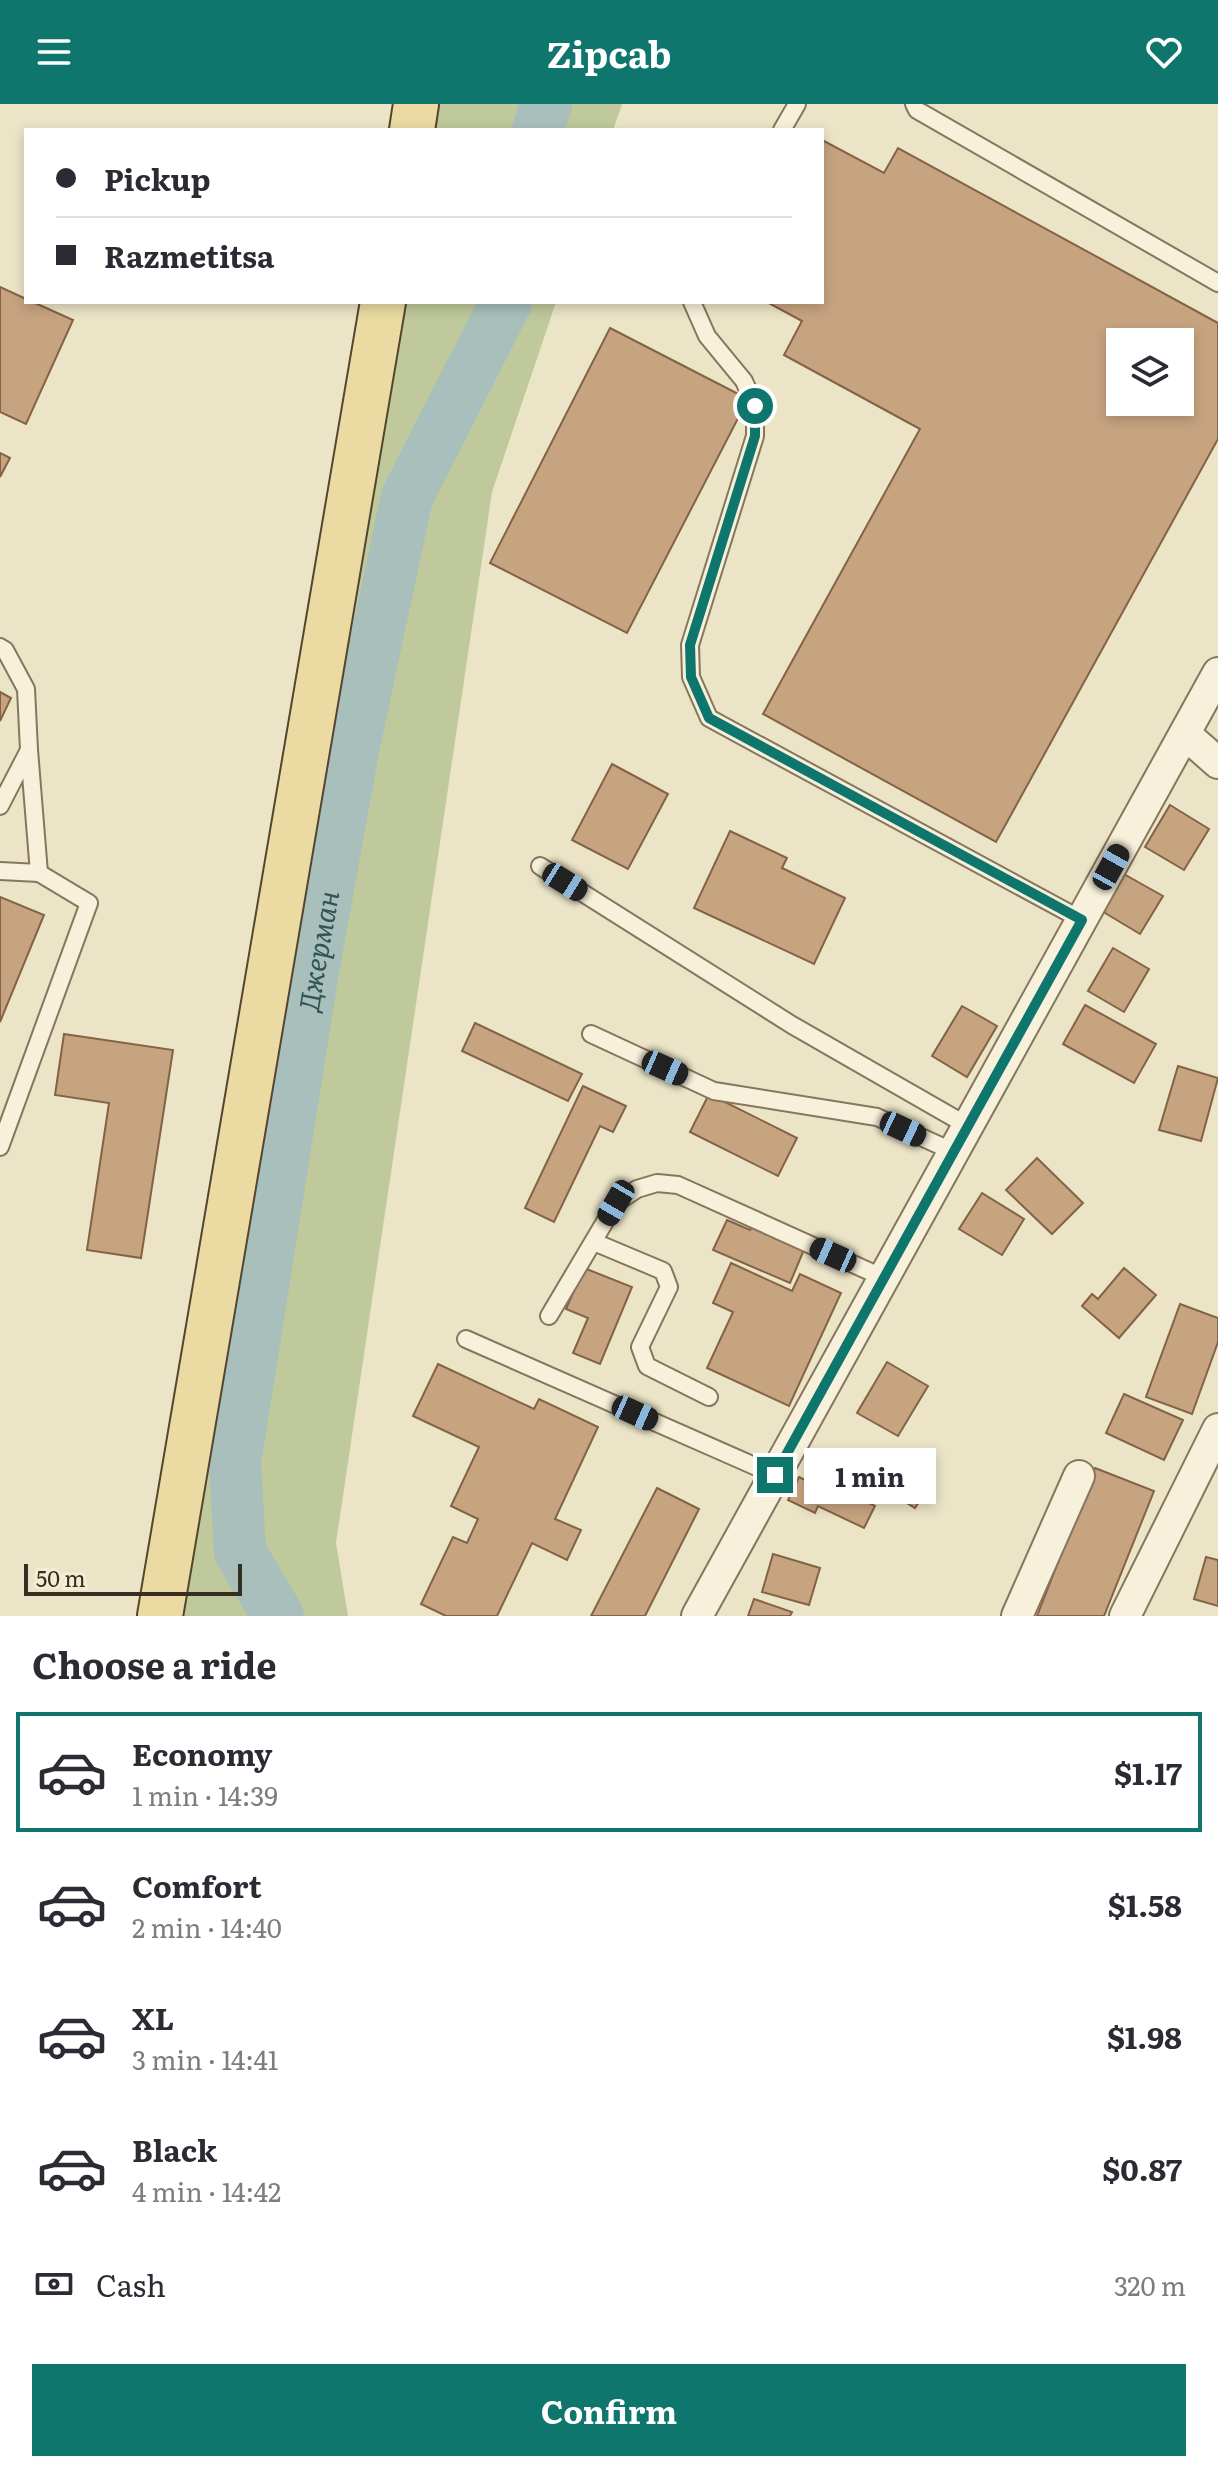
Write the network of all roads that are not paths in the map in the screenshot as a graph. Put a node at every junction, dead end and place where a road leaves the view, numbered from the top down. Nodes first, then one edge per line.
1 (416, 104) edge
2 (797, 104) edge
3 (914, 104) edge
4 (412, 128) edge
5 (783, 128) edge
6 (1218, 283) edge
7 (383, 304) edge
8 (693, 304) edge
9 (0, 647) edge
10 (1218, 673) edge
11 (1185, 734) junction
12 (29, 750) junction
13 (1218, 763) edge
14 (0, 806) edge
15 (540, 866) dead end
16 (0, 871) edge
17 (39, 873) junction
18 (1082, 920) junction
19 (591, 1034) dead end
20 (961, 1139) junction
21 (0, 1147) edge
22 (594, 1242) junction
23 (884, 1278) junction
24 (549, 1316) dead end
25 (466, 1339) dead end
26 (709, 1397) dead end
27 (1218, 1429) edge
28 (775, 1475) junction
29 (1079, 1476) dead end
30 (160, 1616) edge
31 (697, 1616) edge
32 (1017, 1616) edge
33 (1125, 1616) edge

1 - 4 main road
2 - 5 lane
3 - 6 lane
7 - 30 main road
8 - 18 lane
9 - 12 lane
10 - 11 street
11 - 13 street
11 - 18 street
12 - 14 lane
12 - 17 lane
15 - 20 lane
16 - 17 lane
17 - 21 lane
18 - 20 street
19 - 20 lane
20 - 23 street
22 - 23 lane
22 - 24 lane
22 - 26 lane
23 - 28 street
25 - 28 lane
27 - 33 street
28 - 31 street
29 - 32 street

